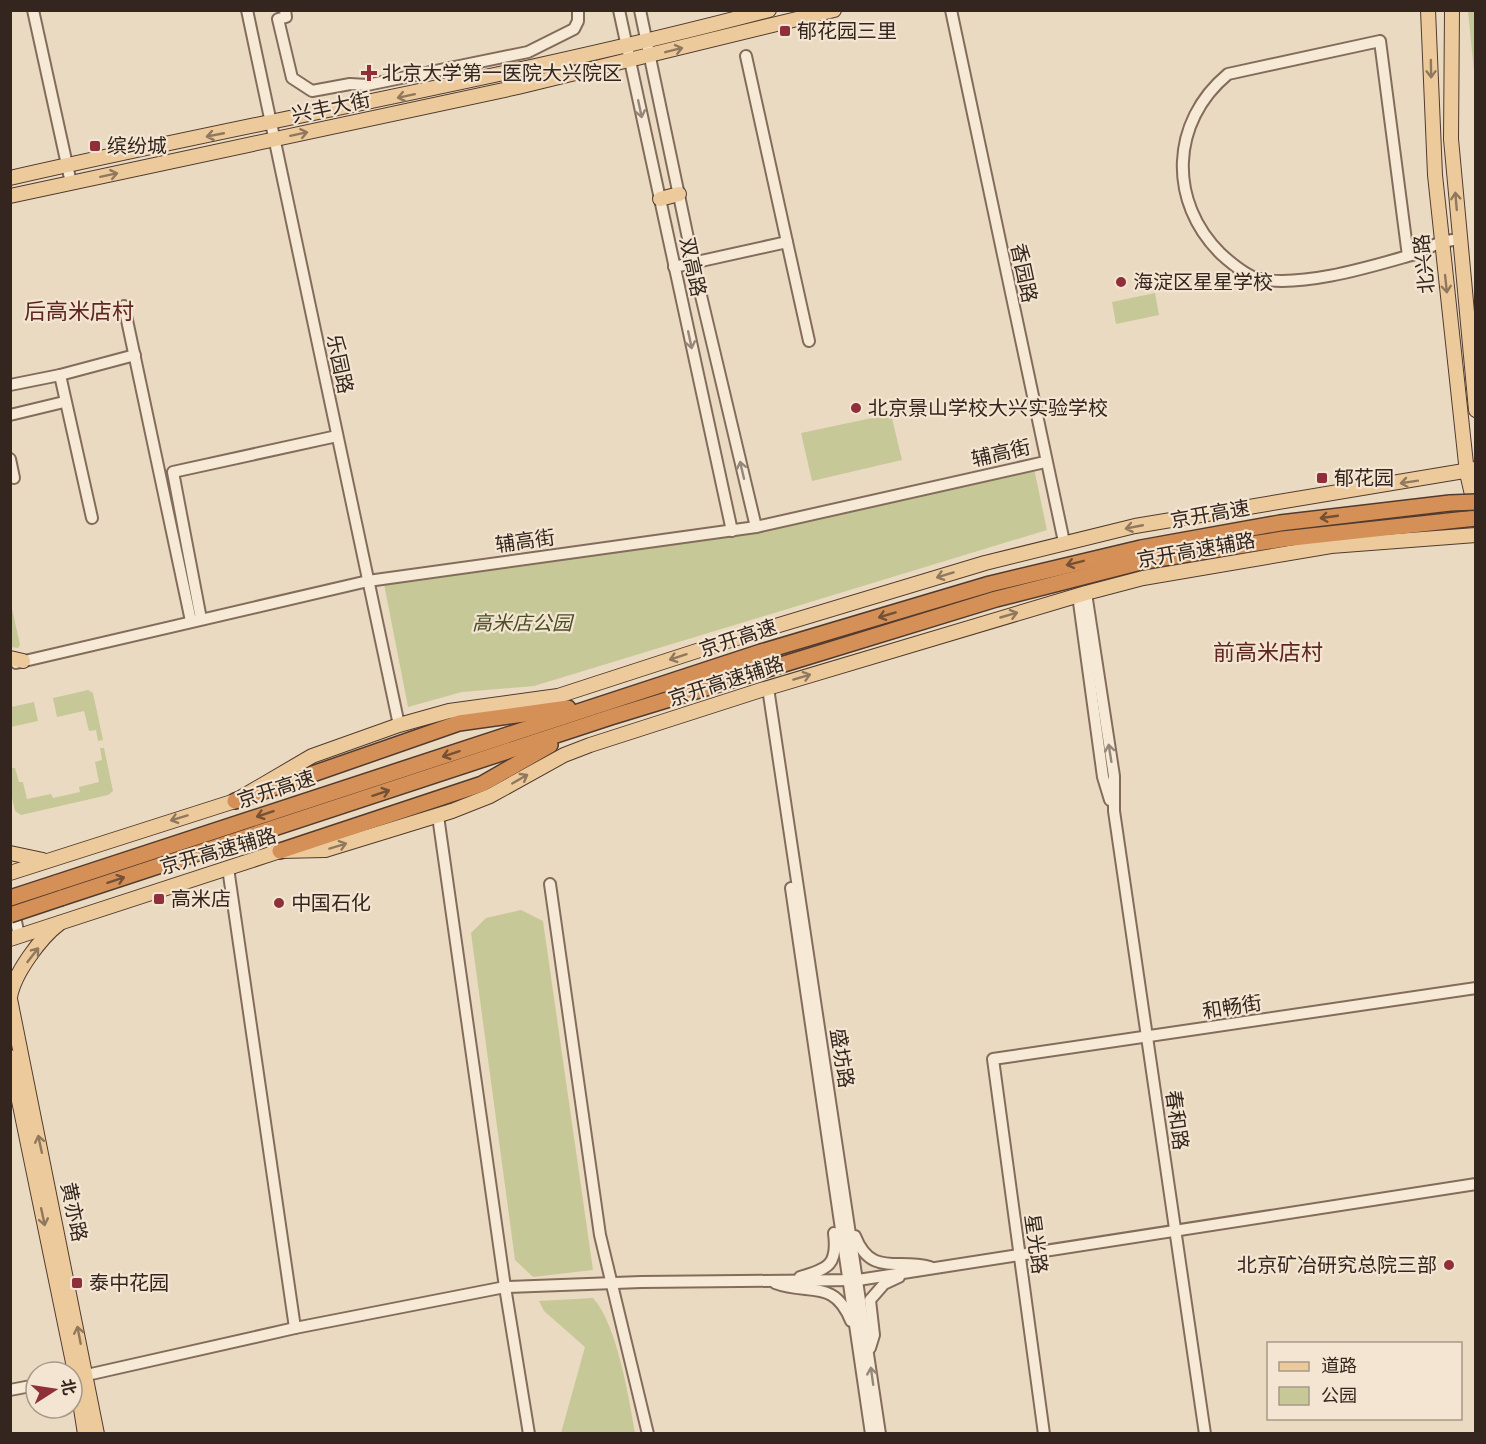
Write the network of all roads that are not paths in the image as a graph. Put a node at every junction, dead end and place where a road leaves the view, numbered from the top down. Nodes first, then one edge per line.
1 (33, 10) edge
2 (247, 10) edge
3 (285, 10) edge
4 (578, 10) edge
5 (619, 10) edge
6 (640, 10) edge
7 (770, 10) edge
8 (834, 10) edge
9 (951, 10) edge
10 (1428, 10) edge
11 (1452, 10) edge
12 (805, 14) edge
13 (648, 50) junction
14 (629, 54) junction
15 (746, 56) dead end
16 (271, 123) junction
17 (274, 139) junction
18 (68, 165) junction
19 (10, 178) edge
20 (71, 183) junction
21 (679, 194) junction
22 (10, 196) edge
23 (660, 198) junction
24 (1459, 239) junction
25 (787, 242) junction
26 (1441, 242) junction
27 (1408, 256) junction
28 (693, 262) junction
29 (674, 267) junction
30 (124, 306) dead end
31 (809, 341) dead end
32 (135, 355) junction
33 (60, 375) junction
34 (10, 385) edge
35 (64, 402) junction
36 (1475, 407) edge
37 (10, 415) edge
38 (337, 436) junction
39 (10, 459) edge
40 (1045, 462) junction
41 (1471, 471) edge
42 (14, 478) dead end
43 (1476, 502) edge
44 (1476, 512) edge
45 (92, 518) dead end
46 (1476, 518) edge
47 (756, 526) junction
48 (732, 531) junction
49 (1476, 535) edge
50 (1064, 542) junction
51 (368, 581) junction
52 (1082, 594) junction
53 (196, 620) junction
54 (15, 661) edge
55 (765, 689) junction
56 (608, 710) junction
57 (399, 725) junction
58 (235, 801) junction
59 (438, 816) junction
60 (280, 851) junction
61 (10, 853) edge
62 (48, 860) junction
63 (228, 867) junction
64 (10, 873) edge
65 (550, 884) dead end
66 (10, 897) edge
67 (10, 915) edge
68 (66, 919) junction
69 (15, 937) edge
70 (1476, 988) edge
71 (10, 998) edge
72 (1146, 1038) junction
73 (10, 1057) edge
74 (993, 1059) joint
75 (1476, 1184) edge
76 (836, 1197) junction
77 (849, 1221) junction
78 (1174, 1230) junction
79 (1020, 1254) junction
80 (933, 1268) junction
81 (910, 1272) junction
82 (769, 1281) junction
83 (787, 1281) junction
84 (853, 1281) junction
85 (609, 1283) junction
86 (505, 1287) junction
87 (295, 1328) junction
88 (856, 1334) junction
89 (869, 1354) junction
90 (76, 1360) edge
91 (76, 1360) edge
92 (84, 1375) edge
93 (84, 1392) edge
94 (97, 1434) edge
95 (530, 1434) edge
96 (648, 1434) edge
97 (871, 1434) edge
98 (880, 1434) edge
99 (1044, 1434) edge
100 (1205, 1434) edge

1 - 18 street
2 - 16 street, 乐园路
3 - 4 street
5 - 14 street, 双高路
6 - 13 street, 双高路
7 - 13 main road, 兴丰大街
8 - 12 main road, 兴丰大街
9 - 40 street, 香园路
10 -> 26 main road, 北兴路
24 -> 11 main road, 北兴路
13 -> 12 main road, 兴丰大街
13 - 14 main road, 兴丰大街
13 - 21 street, 双高路
14 -> 16 main road, 兴丰大街
17 -> 14 main road, 兴丰大街
14 -> 23 street, 双高路
15 - 25 street
16 - 17 street, 乐园路
16 -> 18 main road, 兴丰大街
20 -> 17 main road, 兴丰大街
17 - 38 street, 乐园路
18 - 19 main road, 兴丰大街
18 - 20 street
20 - 22 main road, 兴丰大街
21 - 23 main road
21 - 28 street, 双高路
23 - 29 street, 双高路
24 - 26 street
24 - 36 main road, 北兴路
25 - 28 street
25 - 31 street
26 - 27 street
26 -> 41 main road, 北兴路
27 - 27 street
28 - 29 street
47 -> 28 street, 双高路
29 -> 48 street, 双高路
30 - 32 street
32 - 33 street
32 - 53 street
33 - 34 street
33 - 35 street
35 - 37 street
35 - 45 street
38 - 51 street, 乐园路
38 - 53 street
39 - 42 street
40 - 47 street, 辅高街
40 - 50 street, 香园路
41 - 44 main road, 北兴路
41 -> 50 main road, 京开高速辅路
43 -> 56 highway, 京开高速, bridge
46 - 56 highway, 京开高速
47 - 48 street, 辅高街
48 - 51 street, 辅高街
49 - 52 main road, 京开高速辅路
50 -> 57 main road, 京开高速辅路
51 - 53 street, 辅高街
51 - 57 street, 乐园路
55 -> 52 main road, 京开高速辅路
52 - 72 street, 春和路
53 - 54 street, 辅高街
59 -> 55 main road, 京开高速辅路
55 - 76 street, 盛坊路
55 - 77 street, 盛坊路
56 - 58 highway
56 - 60 highway
56 -> 66 highway, 京开高速, bridge
67 -> 56 highway, 京开高速, bridge
57 - 58 main road, 京开高速辅路
58 -> 62 main road, 京开高速辅路
60 -> 59 main road, 京开高速辅路
59 - 86 street
60 - 63 main road, 京开高速辅路
61 - 62 main road
62 - 64 main road, 京开高速辅路
63 - 68 main road, 京开高速辅路
63 - 87 street
65 - 85 street
66 - 69 street
68 - 69 main road, 京开高速辅路
71 -> 68 main road
70 - 72 street, 和畅街
90 -> 71 main road, 黄亦路
72 - 74 street, 和畅街
72 - 78 street, 春和路
73 -> 91 main road, 黄亦路
74 - 79 street, 星光路
75 - 78 street
76 - 83 street
76 - 84 street, 盛坊路
77 - 80 street
77 - 84 street, 盛坊路
78 - 79 street
78 - 100 street, 春和路
79 - 80 street
79 - 99 street, 星光路
80 - 81 street
81 - 84 street
81 - 89 street
82 - 83 street
82 - 85 street
82 - 88 street
83 - 84 street
84 - 88 street, 盛坊路
84 - 89 street, 盛坊路
85 - 86 street
85 - 96 street
86 - 87 street
86 - 95 street
87 - 92 street
88 - 97 street, 盛坊路
98 -> 89 street, 盛坊路
93 - 94 main road, 黄亦路

